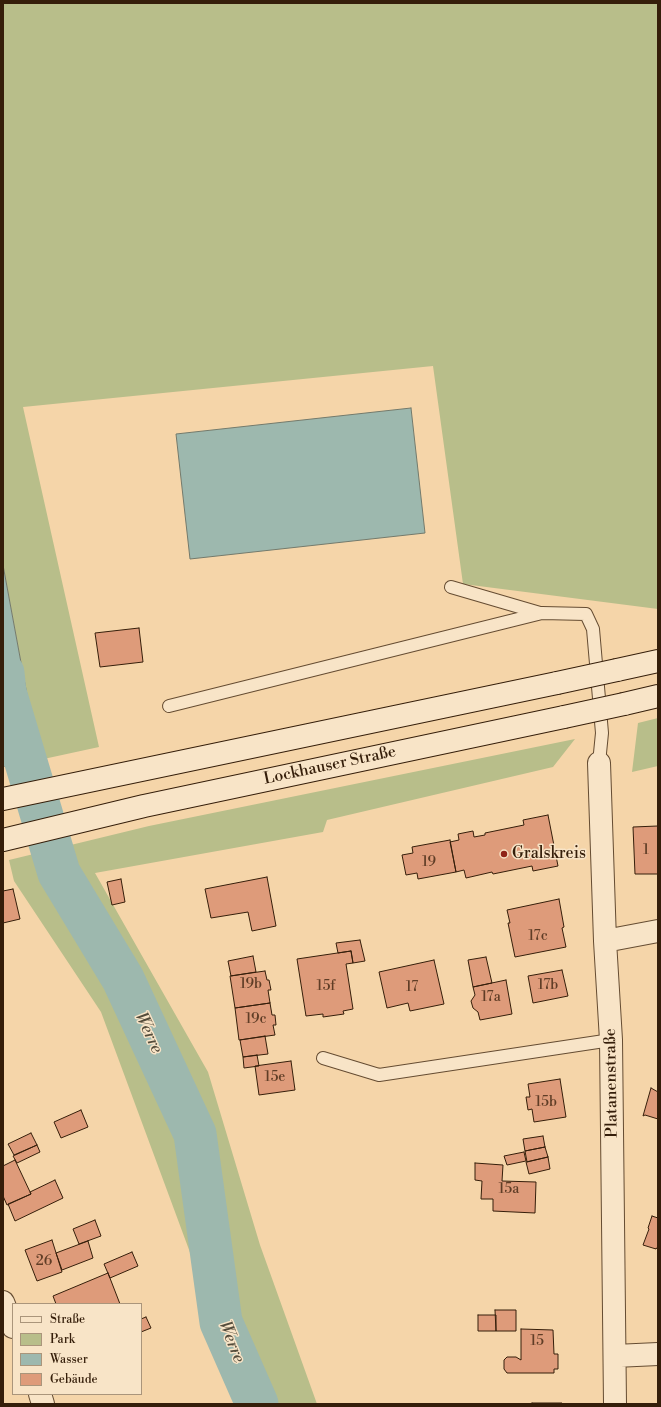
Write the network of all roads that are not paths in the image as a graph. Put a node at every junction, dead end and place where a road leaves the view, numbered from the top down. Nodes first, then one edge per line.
1 (451, 587) dead end
2 (542, 613) junction
3 (658, 661) edge
4 (658, 696) edge
5 (169, 706) dead end
6 (599, 763) joint
7 (3, 799) edge
8 (3, 840) edge
9 (658, 932) edge
10 (605, 941) junction
11 (611, 1040) junction
12 (323, 1058) dead end
13 (3, 1302) edge
14 (12, 1324) edge
15 (658, 1354) edge
16 (615, 1356) junction
17 (615, 1404) edge

1 - 2 lane
2 - 5 lane
2 - 6 lane
3 - 7 main road, bridge
4 - 8 main road, Lockhauser Straße, bridge
6 - 10 main road, Platanenstraße
9 - 10 main road
10 - 11 main road, Platanenstraße
11 - 12 lane
11 - 16 main road, Platanenstraße
13 - 14 main road
15 - 16 main road
16 - 17 main road, Platanenstraße

